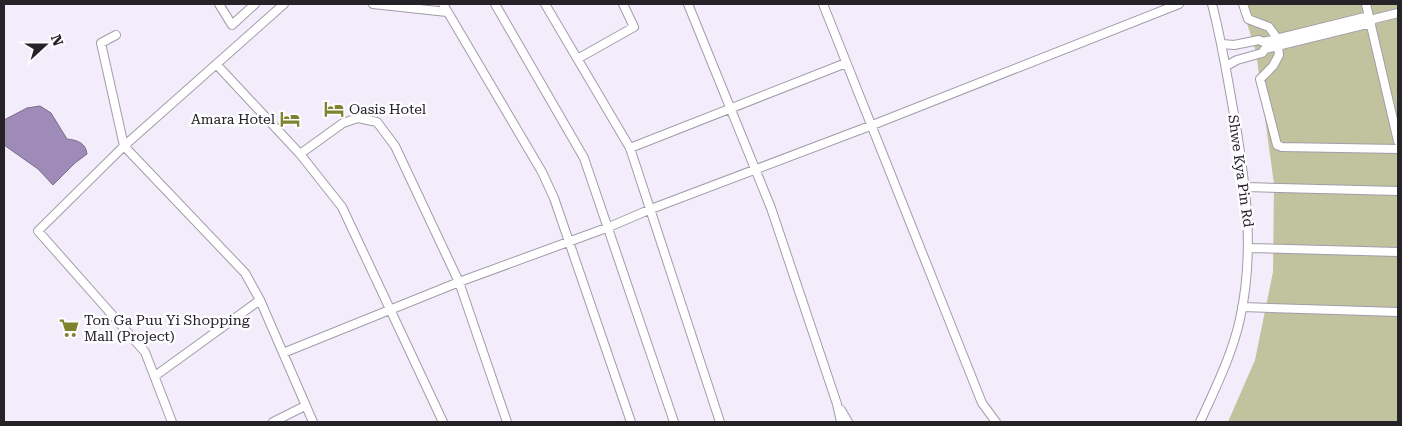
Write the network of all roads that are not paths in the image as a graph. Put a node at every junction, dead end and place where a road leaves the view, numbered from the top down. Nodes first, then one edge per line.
1 (219, 4) edge
2 (255, 4) edge
3 (284, 4) edge
4 (374, 4) edge
5 (443, 4) edge
6 (495, 4) edge
7 (545, 4) edge
8 (623, 4) edge
9 (688, 4) edge
10 (823, 4) edge
11 (1179, 4) edge
12 (1212, 4) edge
13 (1243, 4) edge
14 (1366, 4) edge
15 (447, 12) junction
16 (1398, 13) edge
17 (1370, 20) junction
18 (116, 35) dead end
19 (1278, 42) junction
20 (1222, 44) junction
21 (579, 58) junction
22 (846, 63) junction
23 (217, 64) junction
24 (1226, 66) junction
25 (730, 108) junction
26 (870, 126) junction
27 (1398, 141) edge
28 (124, 146) junction
29 (630, 148) junction
30 (1398, 149) edge
31 (300, 154) junction
32 (755, 169) junction
33 (1246, 187) junction
34 (1398, 191) edge
35 (651, 209) junction
36 (610, 227) junction
37 (568, 241) junction
38 (1249, 248) junction
39 (1398, 252) edge
40 (459, 282) junction
41 (260, 300) junction
42 (1242, 307) junction
43 (391, 309) junction
44 (1398, 312) edge
45 (283, 354) junction
46 (155, 376) junction
47 (837, 404) junction
48 (305, 406) junction
49 (172, 422) edge
50 (272, 422) edge
51 (313, 422) edge
52 (443, 422) edge
53 (507, 422) edge
54 (631, 422) edge
55 (674, 422) edge
56 (720, 422) edge
57 (841, 422) edge
58 (848, 422) edge
59 (996, 422) edge
60 (1200, 422) edge

1 - 2 street
3 - 23 street
4 - 15 street
5 - 15 street
6 - 36 street
7 - 21 street
8 - 21 street
9 - 25 street
10 - 22 street
11 - 26 street
12 - 20 street, Shwe Kya Pin Rd
13 - 19 street
14 - 17 street
15 - 37 street
16 - 17 street
17 - 19 street
17 - 27 street
18 - 28 street
19 - 20 street
19 - 24 street
19 - 30 street
20 - 24 street, Shwe Kya Pin Rd
21 - 29 street
22 - 25 street
22 - 26 street
23 - 28 street
23 - 31 street
24 - 33 street, Shwe Kya Pin Rd
25 - 29 street
25 - 32 street
26 - 32 street
26 - 59 street
28 - 41 street
28 - 46 street
29 - 35 street
31 - 40 street
31 - 43 street
32 - 35 street
32 - 47 street
33 - 34 street
33 - 38 street, Shwe Kya Pin Rd
35 - 36 street
35 - 56 street
36 - 37 street
36 - 55 street
37 - 40 street
37 - 54 street
38 - 39 street
38 - 42 street, Shwe Kya Pin Rd
40 - 43 street
40 - 53 street
41 - 45 street
41 - 46 street
42 - 44 street
42 - 60 street, Shwe Kya Pin Rd
43 - 45 street
43 - 52 street
45 - 48 street
46 - 49 street
47 - 57 street
47 - 58 street
48 - 50 street
48 - 51 street

